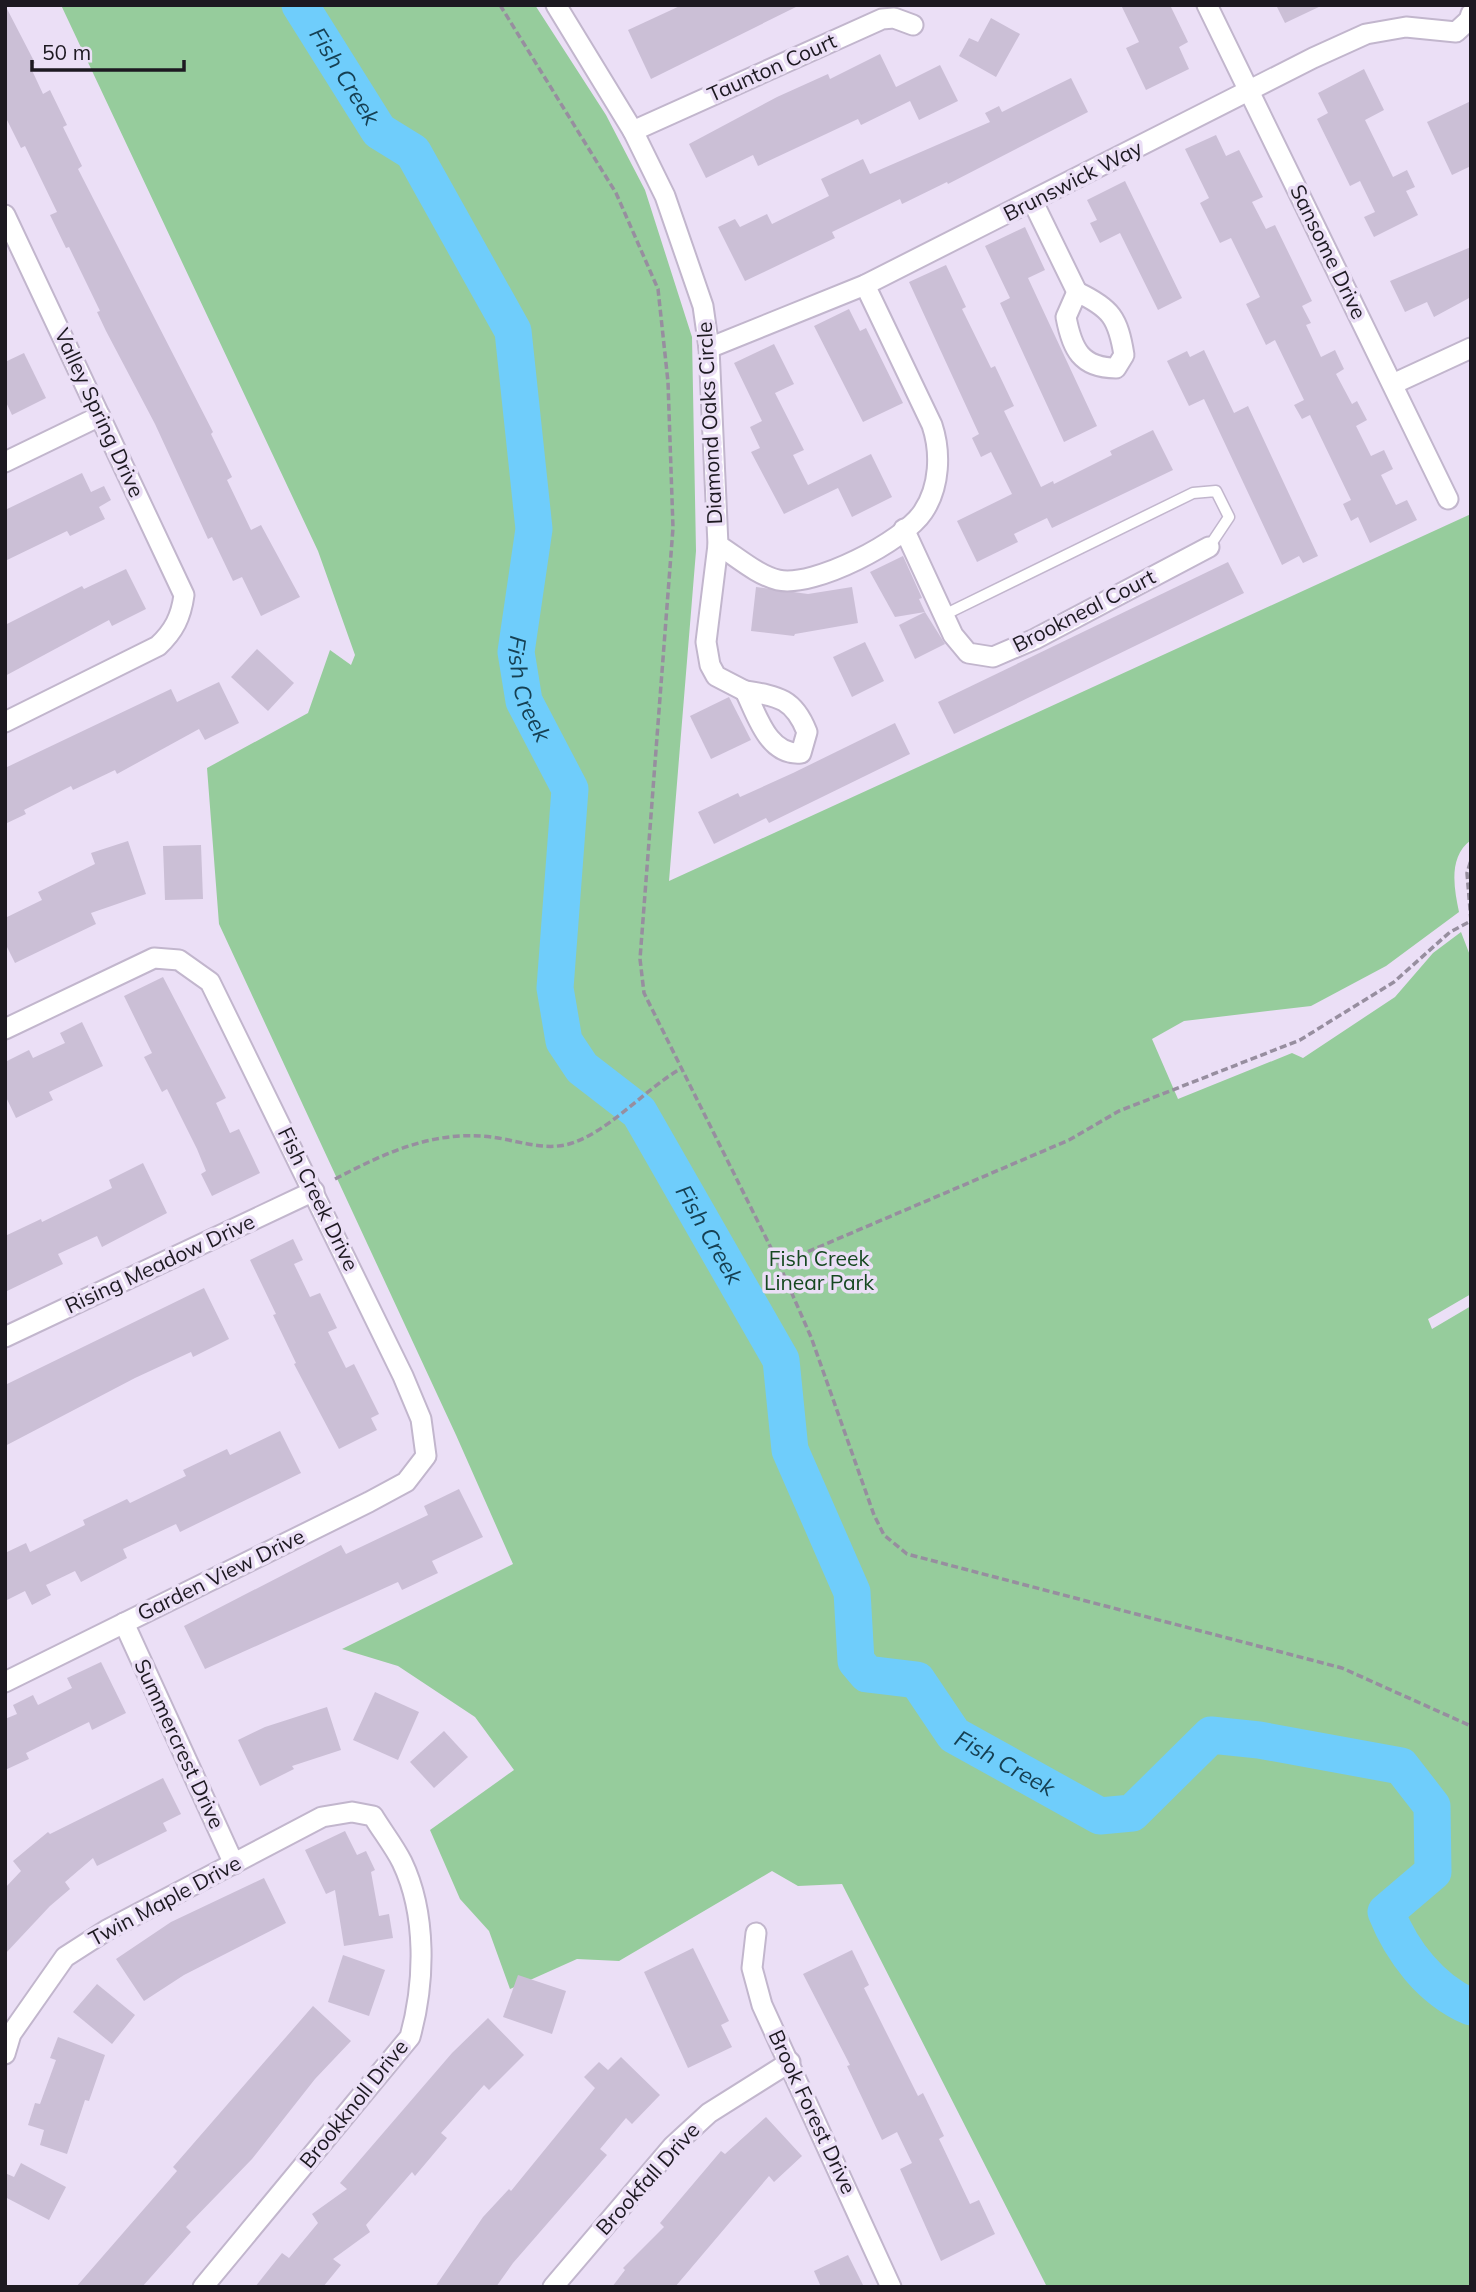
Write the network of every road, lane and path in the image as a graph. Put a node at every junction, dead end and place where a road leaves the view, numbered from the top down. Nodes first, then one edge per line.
1 (500, 5) edge
2 (556, 5) edge
3 (1207, 5) edge
4 (1471, 14) edge
5 (913, 25) dead end
6 (1248, 91) junction
7 (633, 131) junction
8 (1033, 202) junction
9 (5, 215) edge
10 (865, 285) junction
11 (1077, 292) dead end
12 (709, 348) junction
13 (1471, 348) edge
14 (1393, 384) junction
15 (100, 416) junction
16 (5, 462) edge
17 (1448, 499) dead end
18 (904, 529) junction
19 (718, 545) junction
20 (1209, 547) joint
21 (944, 615) junction
22 (745, 691) dead end
23 (5, 722) edge
24 (1471, 860) edge
25 (5, 1029) edge
26 (680, 1069) junction
27 (335, 1179) dead end
28 (314, 1191) junction
29 (779, 1264) junction
30 (5, 1337) edge
31 (426, 1456) joint
32 (124, 1623) junction
33 (5, 1682) edge
34 (1471, 1726) edge
35 (373, 1816) joint
36 (234, 1864) junction
37 (756, 1933) dead end
38 (5, 2054) edge
39 (790, 2062) junction
40 (203, 2287) edge
41 (553, 2287) edge
42 (891, 2287) edge

1 - 26 path
2 - 7 street, Diamond Oaks Circle
3 - 6 street, Sansome Drive
4 - 6 street, Brunswick Way
5 - 7 street, Taunton Court
6 - 8 street, Brunswick Way
6 - 14 street, Sansome Drive
7 - 12 street, Diamond Oaks Circle
8 - 10 street, Brunswick Way
8 - 11 street
9 - 15 street, Valley Spring Drive
10 - 12 street, Brunswick Way
10 - 18 street
12 - 19 street, Diamond Oaks Circle
13 - 14 street
14 - 17 street, Sansome Drive
15 - 16 street
15 - 23 street, Valley Spring Drive
18 - 19 street
18 - 21 street, Brookneal Court
19 - 22 street, Diamond Oaks Circle
20 - 21 street, Brookneal Court
20 - 21 lane
24 - 29 path
25 - 28 street, Fish Creek Drive
26 - 27 path
26 - 29 path
28 - 30 street, Rising Meadow Drive
28 - 31 street, Fish Creek Drive
29 - 34 path
31 - 32 street, Garden View Drive
32 - 33 street, Garden View Drive
32 - 36 street, Summercrest Drive
35 - 36 street, Twin Maple Drive
35 - 40 street, Brookknoll Drive
36 - 38 street, Twin Maple Drive
37 - 39 street, Brook Forest Drive
39 - 41 street, Brookfall Drive
39 - 42 street, Brook Forest Drive

